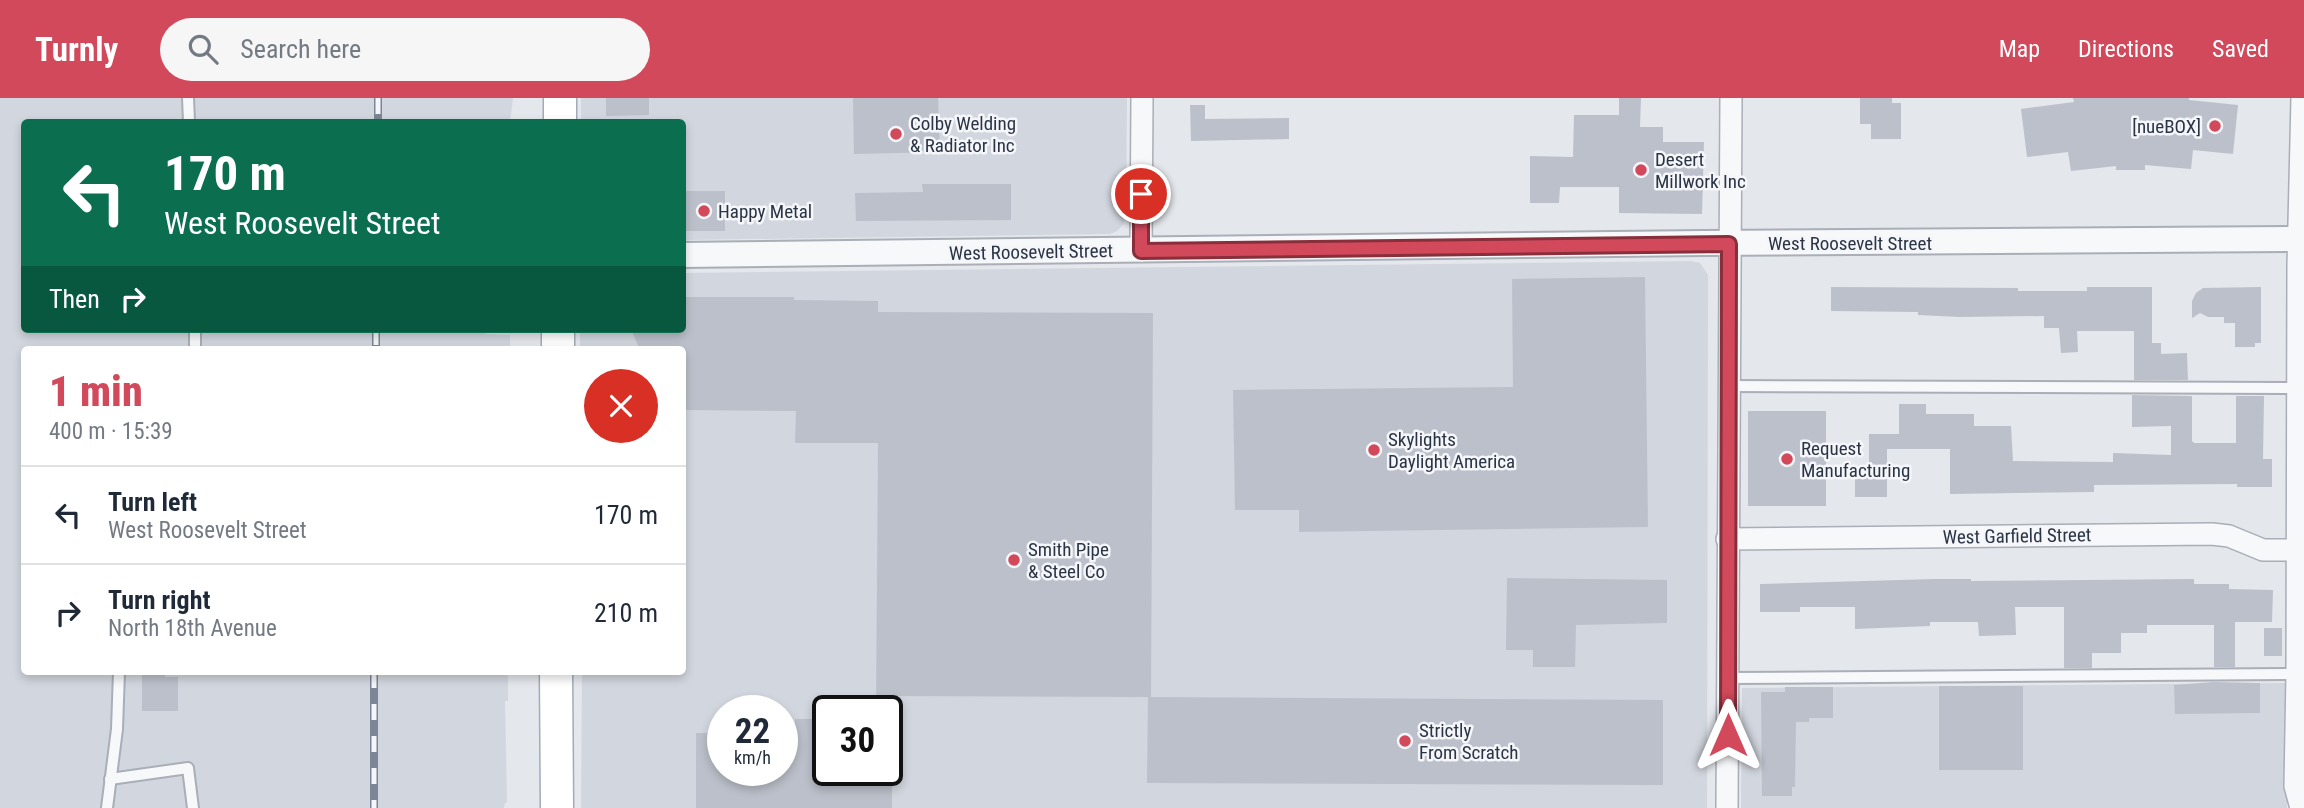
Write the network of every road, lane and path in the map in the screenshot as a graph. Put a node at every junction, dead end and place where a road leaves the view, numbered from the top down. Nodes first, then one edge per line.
1 (188, 98) edge
2 (560, 98) edge
3 (1142, 98) edge
4 (1731, 98) edge
5 (2302, 98) edge
6 (189, 119) edge
7 (560, 119) edge
8 (2302, 239) edge
9 (1729, 244) junction
10 (1141, 251) junction
11 (686, 255) edge
12 (1728, 386) junction
13 (2297, 388) junction
14 (1727, 539) junction
15 (2301, 550) edge
16 (2297, 674) junction
17 (119, 675) edge
18 (555, 675) edge
19 (1728, 678) junction
20 (110, 779) junction
21 (107, 808) edge
22 (193, 808) edge
23 (557, 808) edge
24 (1727, 808) edge
25 (2301, 808) edge

1 - 6 lane
2 - 7 main road
3 - 10 street
4 - 9 street
5 - 8 street
8 - 9 street, West Roosevelt Street
8 - 13 street
9 - 10 street, West Roosevelt Street
9 - 12 street
10 - 11 street, West Roosevelt Street
12 - 13 lane
12 - 14 street
13 - 15 street
14 - 15 street, West Garfield Street
14 - 19 street
15 - 16 street
16 - 19 lane
16 - 25 street
17 - 20 lane
18 - 23 main road
19 - 24 street
20 - 21 lane
20 - 22 lane

